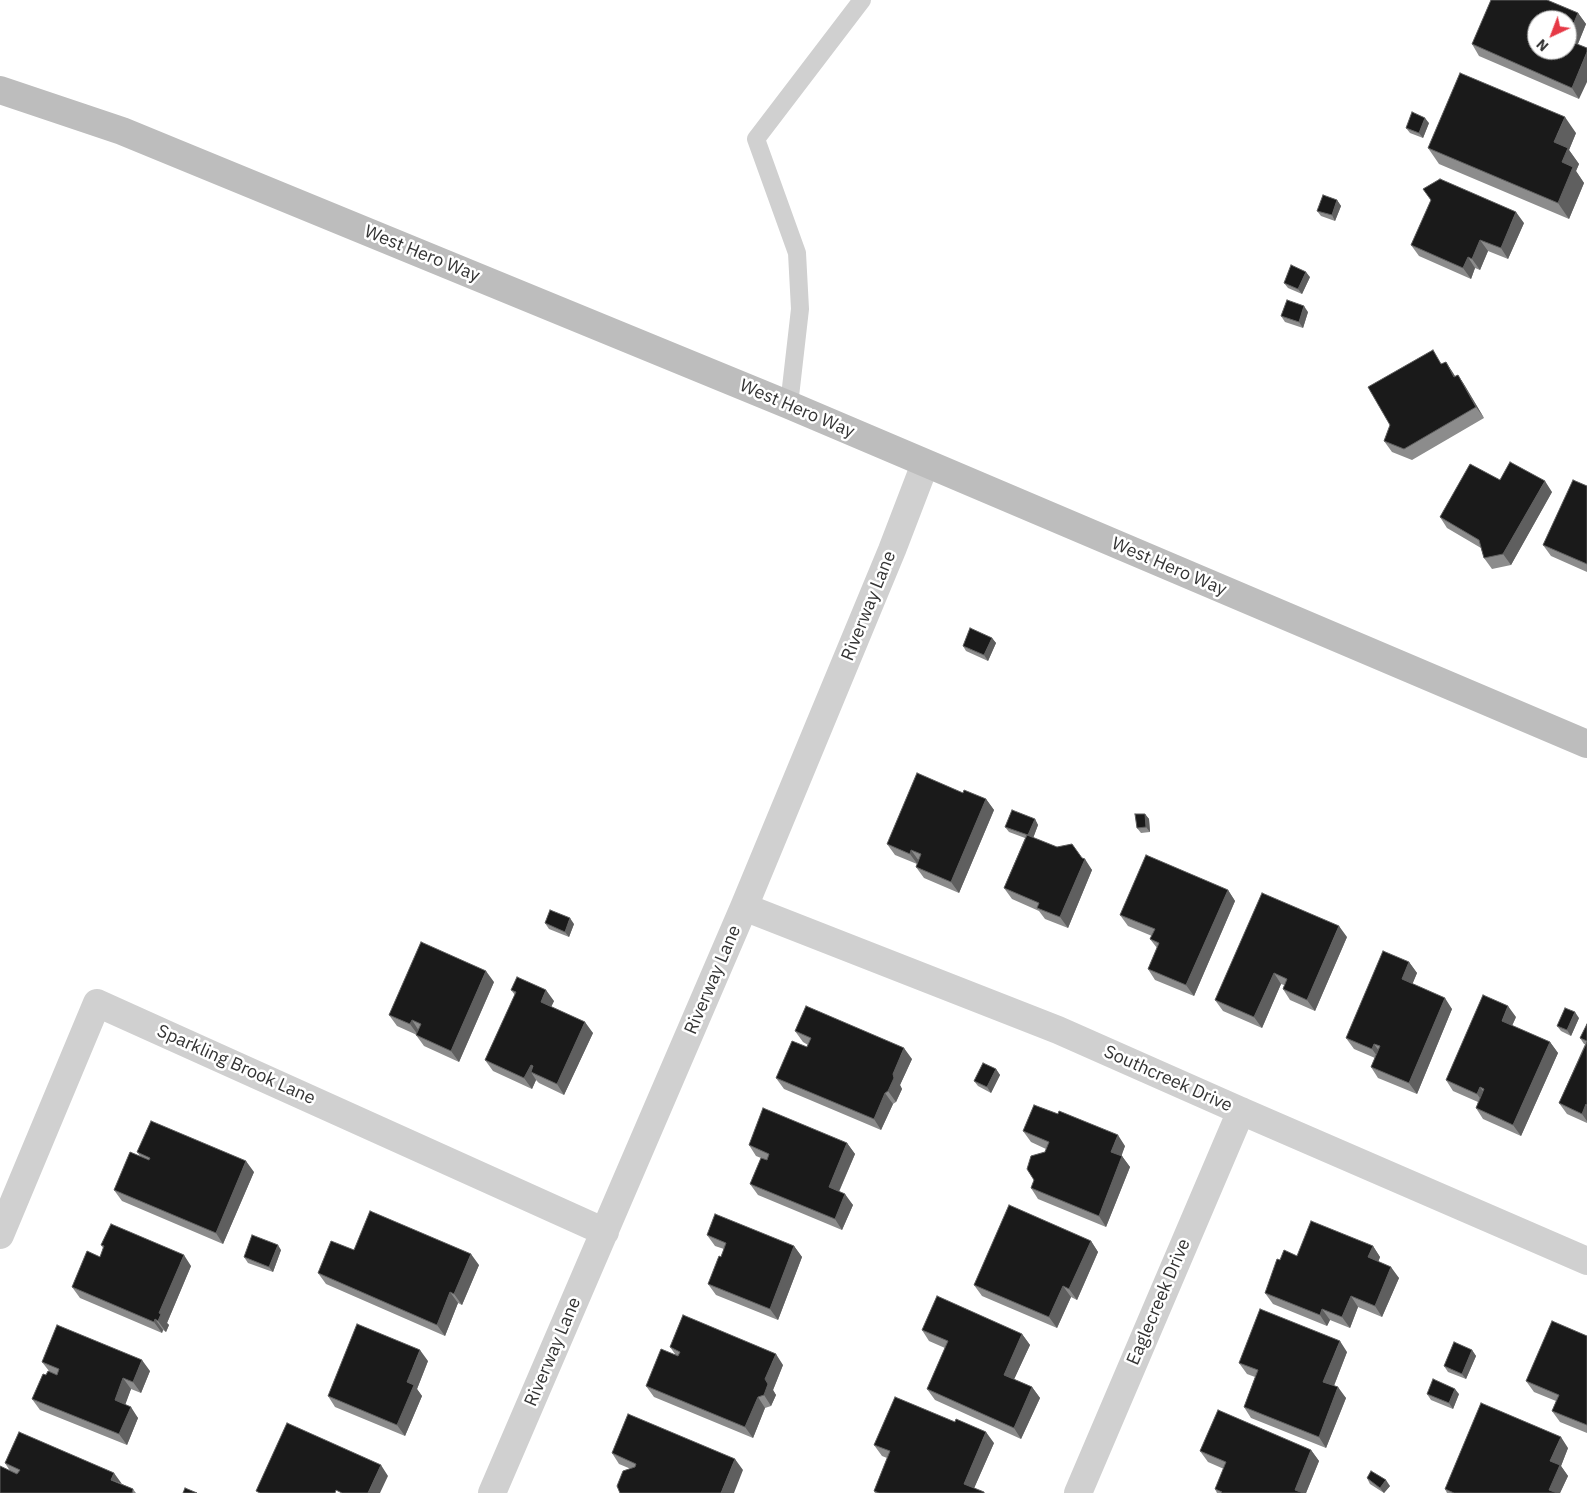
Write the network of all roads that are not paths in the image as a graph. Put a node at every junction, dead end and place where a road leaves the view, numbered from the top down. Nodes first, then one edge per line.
1 (862, 0) edge
2 (0, 90) edge
3 (789, 405) junction
4 (925, 464) junction
5 (1587, 744) edge
6 (744, 907) junction
7 (1241, 1111) junction
8 (605, 1232) junction
9 (0, 1235) edge
10 (1587, 1261) edge
11 (492, 1493) edge
12 (1078, 1493) edge

1 - 3 lane
2 - 3 main road, West Hero Way
3 - 4 main road, West Hero Way
4 - 5 main road, West Hero Way
4 - 6 street, Riverway Lane
6 - 7 street, Southcreek Drive
6 - 8 street, Riverway Lane
7 - 10 street, Southcreek Drive
7 - 12 street, Eaglecreek Drive
8 - 9 street, Sparkling Brook Lane
8 - 11 street, Riverway Lane

